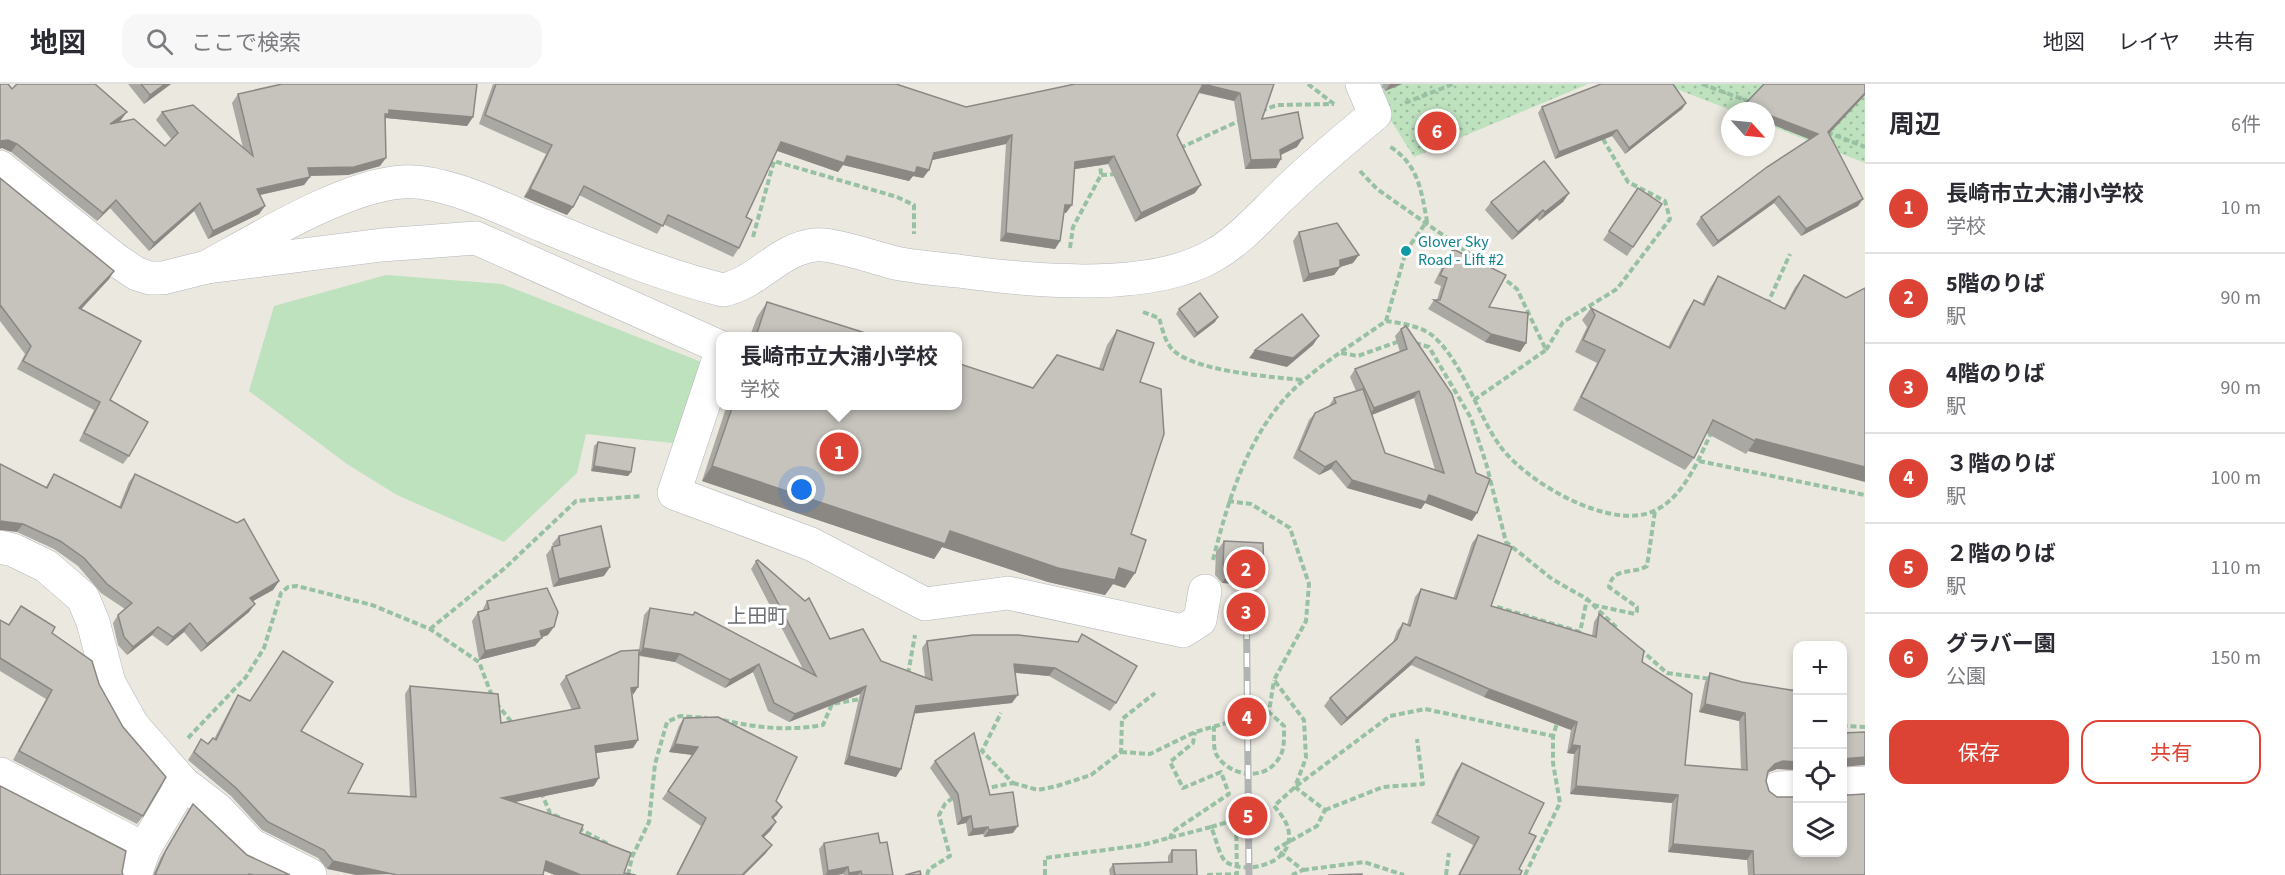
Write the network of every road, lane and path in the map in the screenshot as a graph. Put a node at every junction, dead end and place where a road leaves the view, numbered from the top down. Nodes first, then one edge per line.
1 (1308, 84) edge
2 (1362, 84) edge
3 (1453, 84) edge
4 (1702, 84) edge
5 (1749, 102) edge
6 (1255, 114) edge
7 (1375, 114) junction
8 (1244, 118) edge
9 (1822, 130) edge
10 (1603, 139) edge
11 (1865, 147) edge
12 (1171, 153) edge
13 (1100, 154) edge
14 (1314, 166) junction
15 (0, 167) edge
16 (1120, 174) edge
17 (1101, 175) junction
18 (914, 243) dead end
19 (787, 253) junction
20 (1790, 254) dead end
21 (207, 267) junction
22 (1064, 280) junction
23 (1766, 308) edge
24 (1141, 311) dead end
25 (1386, 321) junction
26 (1404, 339) edge
27 (1413, 342) edge
28 (716, 345) edge
29 (1546, 350) junction
30 (1341, 353) junction
31 (716, 368) edge
32 (1303, 380) junction
33 (1474, 400) junction
34 (1713, 428) edge
35 (1699, 461) junction
36 (674, 493) junction
37 (1865, 495) edge
38 (1228, 501) junction
39 (1655, 511) junction
40 (0, 548) edge
41 (1205, 591) joint
42 (1587, 599) junction
43 (1592, 605) junction
44 (1497, 607) edge
45 (430, 629) junction
46 (1580, 632) junction
47 (915, 635) dead end
48 (1625, 636) edge
49 (1578, 642) edge
50 (1634, 643) edge
51 (907, 680) edge
52 (1274, 680) junction
53 (1721, 680) edge
54 (1155, 693) dead end
55 (863, 699) edge
56 (1001, 713) edge
57 (1560, 714) edge
58 (1247, 717) dead end
59 (1214, 726) junction
60 (1847, 726) edge
61 (1865, 727) edge
62 (519, 731) edge
63 (1195, 732) junction
64 (1553, 736) junction
65 (1417, 739) dead end
66 (1121, 752) junction
67 (173, 772) junction
68 (0, 774) edge
69 (1013, 783) junction
70 (1865, 783) edge
71 (1847, 784) edge
72 (1295, 787) junction
73 (541, 791) edge
74 (974, 791) edge
75 (964, 794) edge
76 (1325, 810) junction
77 (1248, 816) dead end
78 (1236, 820) junction
79 (1211, 827) junction
80 (1170, 839) junction
81 (612, 846) edge
82 (622, 852) edge
83 (1449, 853) dead end
84 (632, 858) junction
85 (140, 862) edge
86 (1303, 870) junction
87 (310, 875) edge
88 (628, 875) edge
89 (927, 875) edge
90 (1045, 875) edge
91 (1207, 875) edge
92 (1292, 875) edge
93 (1404, 875) edge
94 (1446, 875) edge
95 (1525, 875) edge

1 - 6 path
2 - 7 street
3 - 7 path
4 - 5 path
7 - 14 street
7 - 25 path
8 - 12 path
9 - 11 path
10 - 29 path
13 - 17 path
14 - 22 street
14 - 29 path
15 - 21 street
16 - 17 path
17 - 22 path
18 - 19 path
19 - 21 street
19 - 22 street
20 - 23 path
21 - 28 street
24 - 32 path
25 - 30 path
25 - 33 path
26 - 30 path
27 - 42 path
29 - 33 path
30 - 32 path
31 - 36 street
32 - 38 path
33 - 39 path
34 - 35 path
35 - 37 path
35 - 39 path
36 - 41 street
36 - 45 path
38 - 41 path
38 - 52 path
39 - 43 path
40 - 67 street
42 - 43 path
42 - 46 path
43 - 48 path
44 - 46 path
45 - 62 path
45 - 67 path
46 - 49 path
47 - 51 path
50 - 53 path
52 - 59 path
52 - 72 path
54 - 66 path
55 - 84 path
56 - 69 path
57 - 64 path
58 - 59 path
59 - 63 path
60 - 61 path
63 - 66 path
63 - 80 path
64 - 72 path
64 - 95 path
65 - 76 path
66 - 69 path
67 - 85 street
67 - 87 street
68 - 85 street
69 - 74 path
70 - 71 street
72 - 76 path
72 - 79 path
73 - 81 path
75 - 89 path
76 - 86 path
77 - 78 path
78 - 79 path
78 - 91 path
79 - 80 path
80 - 90 path
82 - 84 path
83 - 94 path
84 - 88 path
86 - 92 path
86 - 93 path

